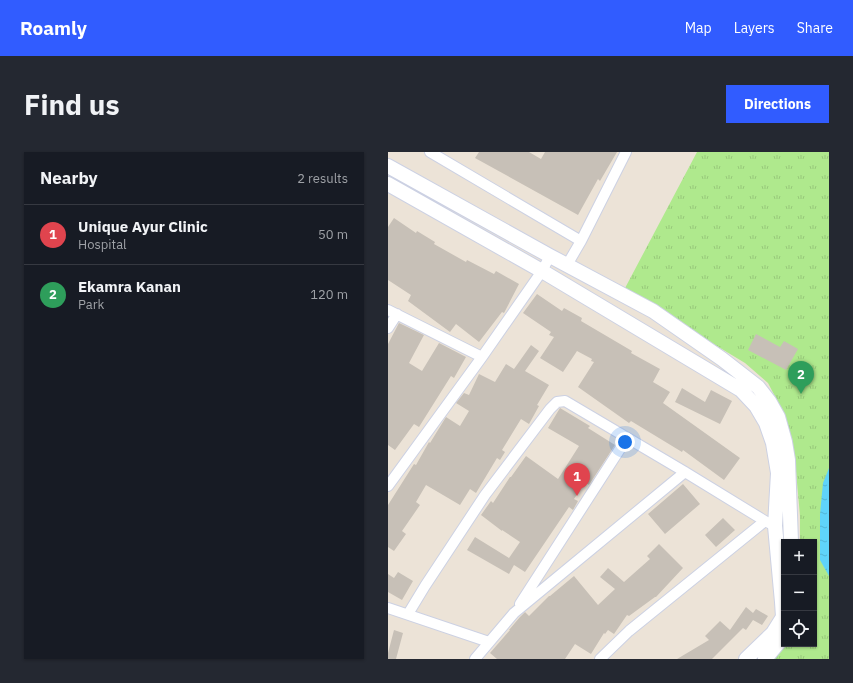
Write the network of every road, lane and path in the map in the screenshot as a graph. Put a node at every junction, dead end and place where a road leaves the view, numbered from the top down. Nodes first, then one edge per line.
1 (430, 152) edge
2 (626, 152) edge
3 (388, 166) edge
4 (388, 184) edge
5 (581, 241) junction
6 (550, 256) junction
7 (567, 265) junction
8 (542, 271) junction
9 (392, 312) edge
10 (388, 328) edge
11 (482, 357) junction
12 (627, 438) junction
13 (685, 472) junction
14 (388, 486) edge
15 (770, 524) junction
16 (791, 539) edge
17 (388, 608) edge
18 (514, 613) junction
19 (408, 614) junction
20 (781, 640) edge
21 (489, 642) junction
22 (475, 659) edge
23 (600, 659) edge
24 (746, 659) edge
25 (765, 659) edge

1 - 5 street
2 - 5 street
3 - 6 street
4 - 8 street
5 - 7 street
6 - 7 street
6 - 8 street
7 - 16 street
8 - 11 street
8 - 15 street
9 - 10 street
9 - 11 street
11 - 14 street
12 - 13 street
12 - 18 street
12 - 19 street
13 - 15 street
13 - 18 street
15 - 23 street
15 - 24 street
17 - 19 street
18 - 21 street
19 - 21 street
20 - 25 street
21 - 22 street

